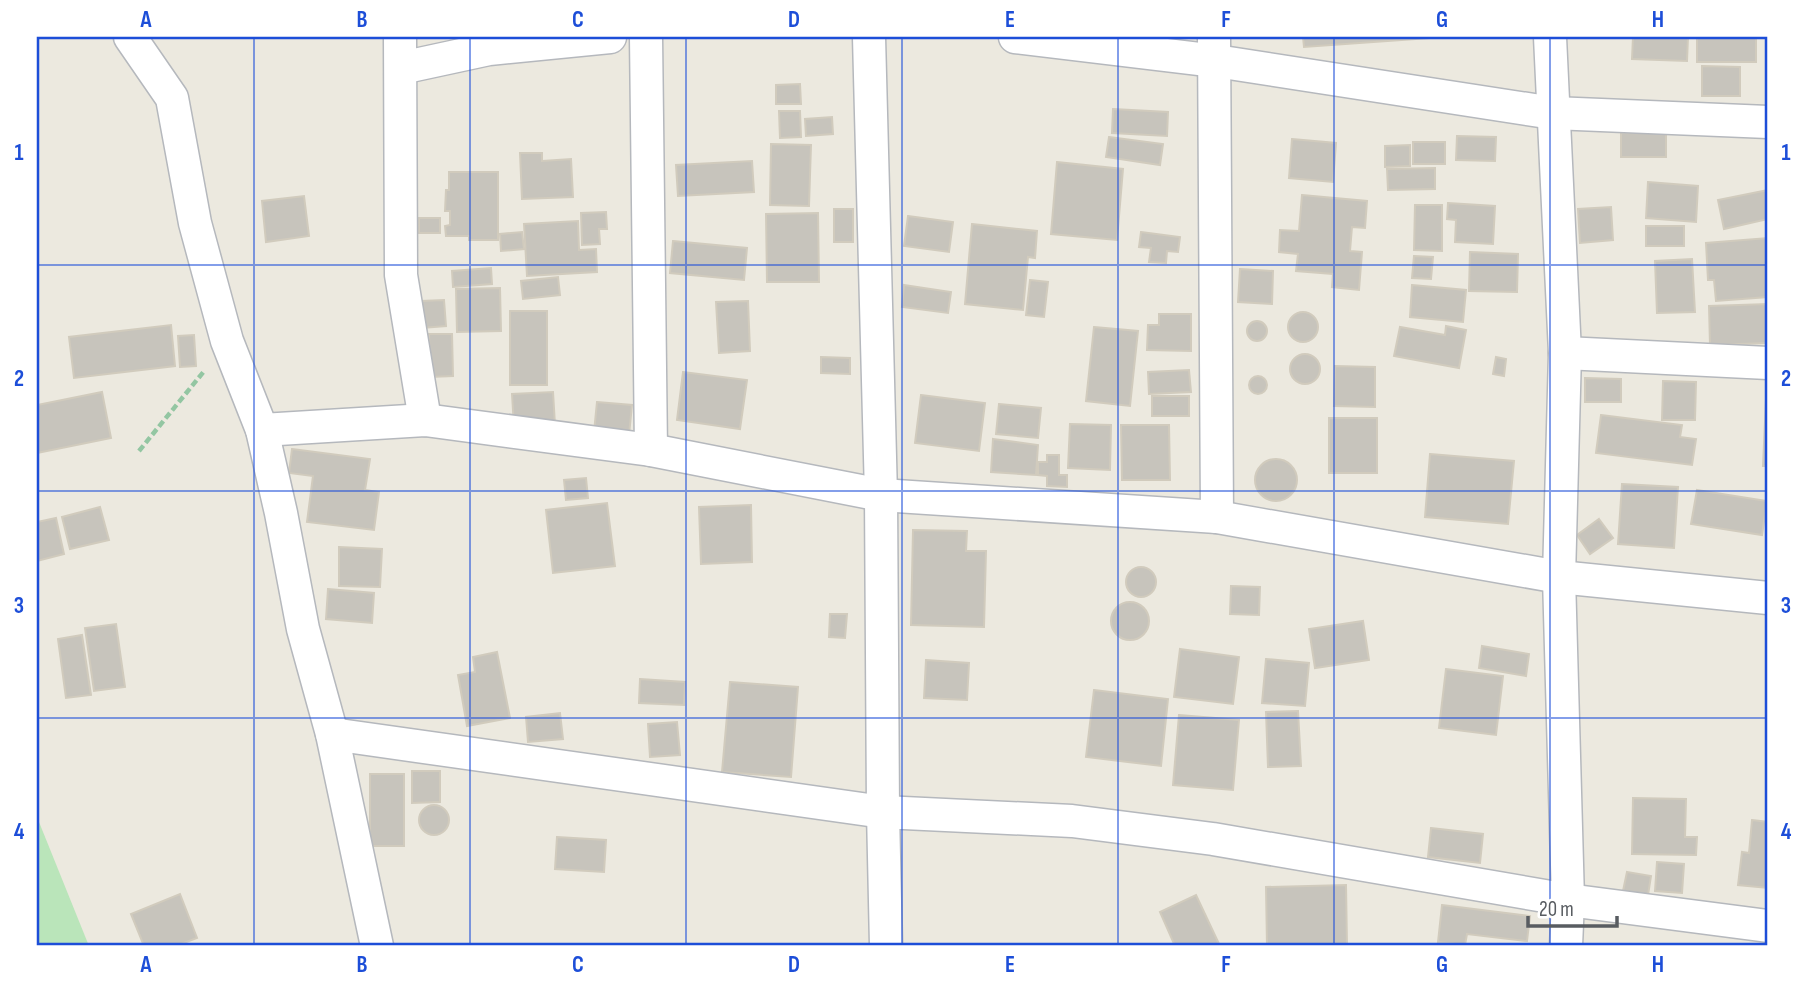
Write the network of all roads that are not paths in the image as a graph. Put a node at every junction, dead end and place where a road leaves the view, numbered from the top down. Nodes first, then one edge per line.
1 (130, 37) edge
2 (400, 37) edge
3 (610, 37) edge
4 (646, 37) edge
5 (870, 37) edge
6 (1015, 37) edge
7 (1550, 37) edge
8 (1215, 49) edge
9 (401, 68) junction
10 (1553, 113) junction
11 (1768, 122) edge
12 (1565, 353) junction
13 (1768, 363) edge
14 (425, 420) junction
15 (262, 430) junction
16 (651, 450) junction
17 (881, 495) junction
18 (1217, 517) junction
19 (1559, 577) junction
20 (1768, 598) edge
21 (332, 734) junction
22 (883, 812) junction
23 (1568, 900) junction
24 (1768, 926) edge
25 (377, 946) edge
26 (886, 946) edge
27 (1566, 946) edge

1 - 15 street
2 - 9 street
3 - 9 street
4 - 16 street
5 - 17 street
6 - 8 street
7 - 10 street
8 - 10 street
8 - 18 street
9 - 14 street
10 - 11 street
10 - 12 street
12 - 13 street
12 - 19 street
14 - 15 street
14 - 16 street
15 - 21 street
16 - 17 street
17 - 18 street
17 - 22 street
18 - 19 street
19 - 20 street
19 - 23 street
21 - 22 street
21 - 25 street
22 - 23 street
22 - 26 street
23 - 24 street
23 - 27 street

